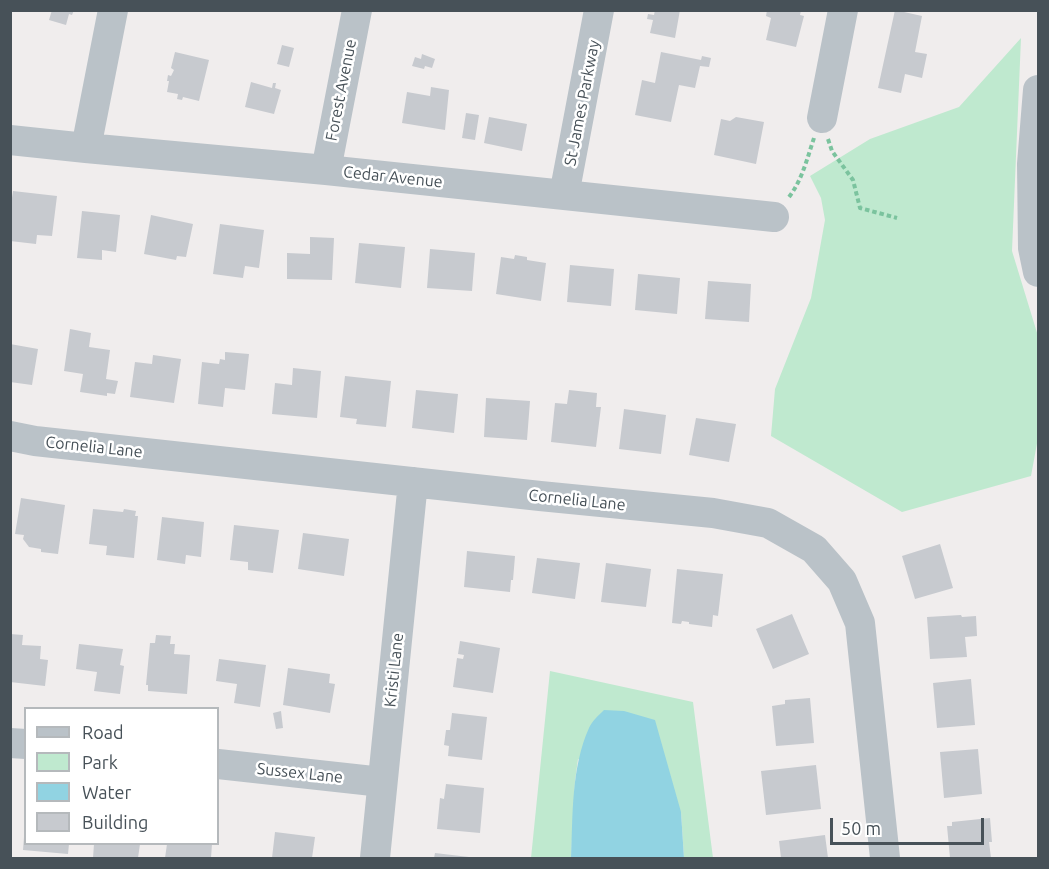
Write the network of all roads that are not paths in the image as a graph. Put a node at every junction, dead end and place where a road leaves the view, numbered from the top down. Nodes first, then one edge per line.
1 (113, 10) edge
2 (357, 10) edge
3 (600, 10) edge
4 (843, 10) edge
5 (1038, 90) edge
6 (822, 118) road end
7 (10, 140) edge
8 (86, 148) junction
9 (1035, 164) edge
10 (326, 170) junction
11 (564, 195) junction
12 (774, 217) road end
13 (1038, 272) edge
14 (10, 436) edge
15 (413, 482) junction
16 (219, 765) edge
17 (382, 782) junction
18 (375, 858) edge
19 (885, 858) edge

1 - 8 street
2 - 10 street, Forest Avenue
3 - 11 street, St James Parkway
4 - 6 street
5 - 9 street
7 - 8 street, Cedar Avenue
8 - 10 street, Cedar Avenue
9 - 13 street
10 - 11 street, Cedar Avenue
11 - 12 street, Cedar Avenue
14 - 15 street, Cornelia Lane
15 - 17 street, Kristi Lane
15 - 19 street, Cornelia Lane
16 - 17 street, Sussex Lane
17 - 18 street, Kristi Lane

